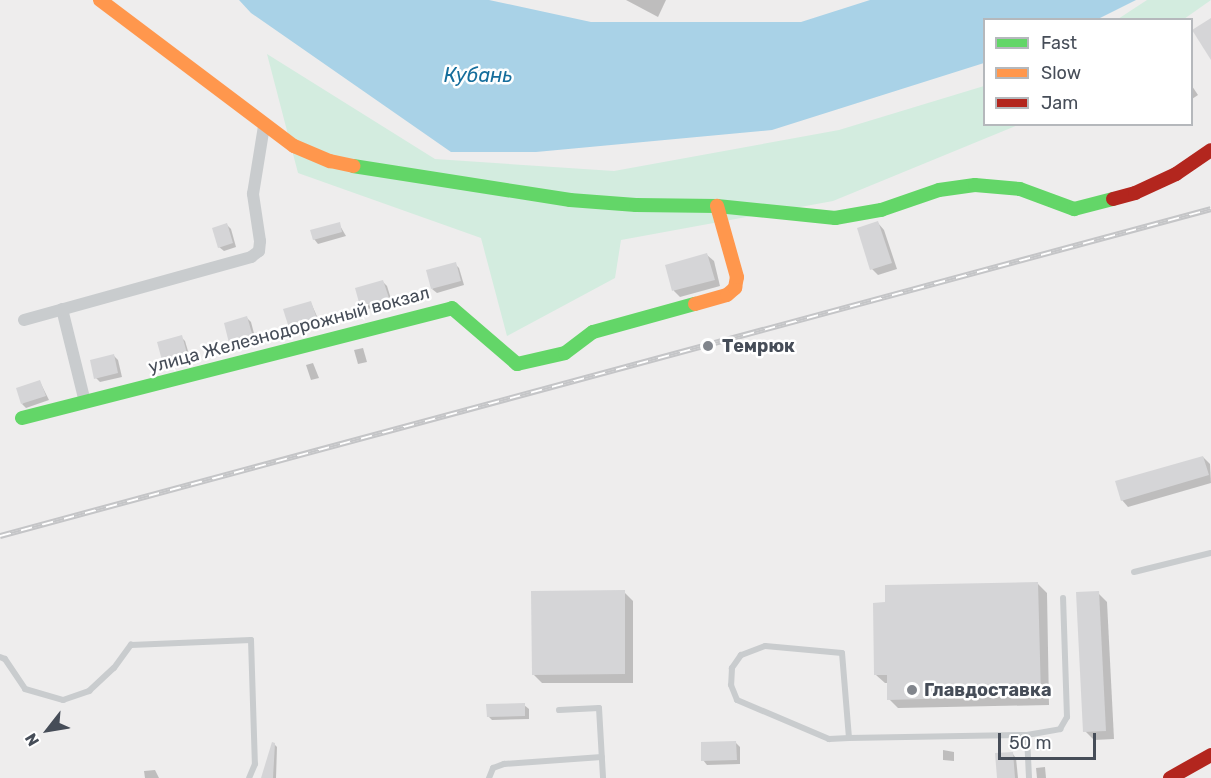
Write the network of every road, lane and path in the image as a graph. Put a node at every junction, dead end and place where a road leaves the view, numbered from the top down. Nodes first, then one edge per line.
1 (100, 0) edge
2 (264, 126) junction
3 (1211, 150) edge
4 (717, 206) junction
5 (62, 309) junction
6 (24, 320) dead end
7 (85, 402) junction
8 (22, 418) dead end
9 (1211, 553) edge
10 (1134, 572) dead end
11 (1064, 598) dead end
12 (0, 657) edge
13 (559, 710) dead end
14 (1027, 735) junction
15 (849, 738) junction
16 (1211, 755) edge
17 (602, 757) junction
18 (249, 778) edge
19 (489, 778) edge
20 (603, 778) edge
21 (1029, 778) edge
22 (1170, 778) edge

1 - 2 street
2 - 4 street
2 - 5 street
3 - 4 street
4 - 7 street, улица Железнодорожный вокзал
5 - 6 street
5 - 7 street
7 - 8 street, улица Железнодорожный вокзал
9 - 10 lane
11 - 14 lane
12 - 18 lane
13 - 17 lane
14 - 15 lane
14 - 21 lane
15 - 15 lane
16 - 22 street
17 - 19 lane
17 - 20 lane

